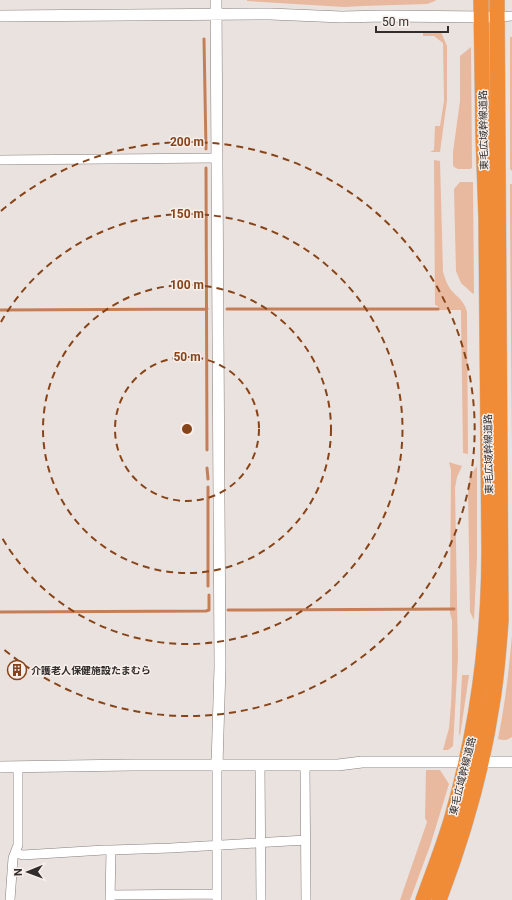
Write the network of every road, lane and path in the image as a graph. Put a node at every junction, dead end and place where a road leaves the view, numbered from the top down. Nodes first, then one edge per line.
1 (216, 0) edge
2 (482, 0) edge
3 (497, 0) edge
4 (216, 14) junction
5 (0, 16) edge
6 (505, 16) edge
7 (482, 17) junction
8 (217, 158) junction
9 (0, 160) edge
10 (466, 762) junction
11 (482, 762) junction
12 (512, 762) edge
13 (217, 765) junction
14 (260, 765) junction
15 (305, 765) junction
16 (0, 767) edge
17 (18, 767) junction
18 (306, 840) junction
19 (261, 843) junction
20 (217, 845) junction
21 (111, 850) junction
22 (15, 853) junction
23 (110, 897) edge
24 (217, 897) edge
25 (10, 900) edge
26 (261, 900) edge
27 (306, 900) edge
28 (423, 900) edge
29 (439, 900) edge

1 - 4 street
2 - 7 highway, 東毛広域幹線道路
3 - 6 highway, 東毛広域幹線道路
4 - 5 street
4 - 7 street
4 - 8 street
6 - 7 street
6 - 11 highway, 東毛広域幹線道路
7 - 10 highway, 東毛広域幹線道路
8 - 9 street
8 - 13 street
10 - 11 street
10 - 15 street
10 - 28 highway, 東毛広域幹線道路
11 - 12 street
11 - 29 highway, 東毛広域幹線道路
13 - 14 street
13 - 17 street
13 - 20 street
14 - 15 street
14 - 19 street
15 - 18 street
16 - 17 street
17 - 22 street
18 - 19 street
18 - 27 street
19 - 20 street
19 - 26 street
20 - 21 street
20 - 24 street
21 - 22 street
21 - 23 street
22 - 25 street
23 - 24 street

